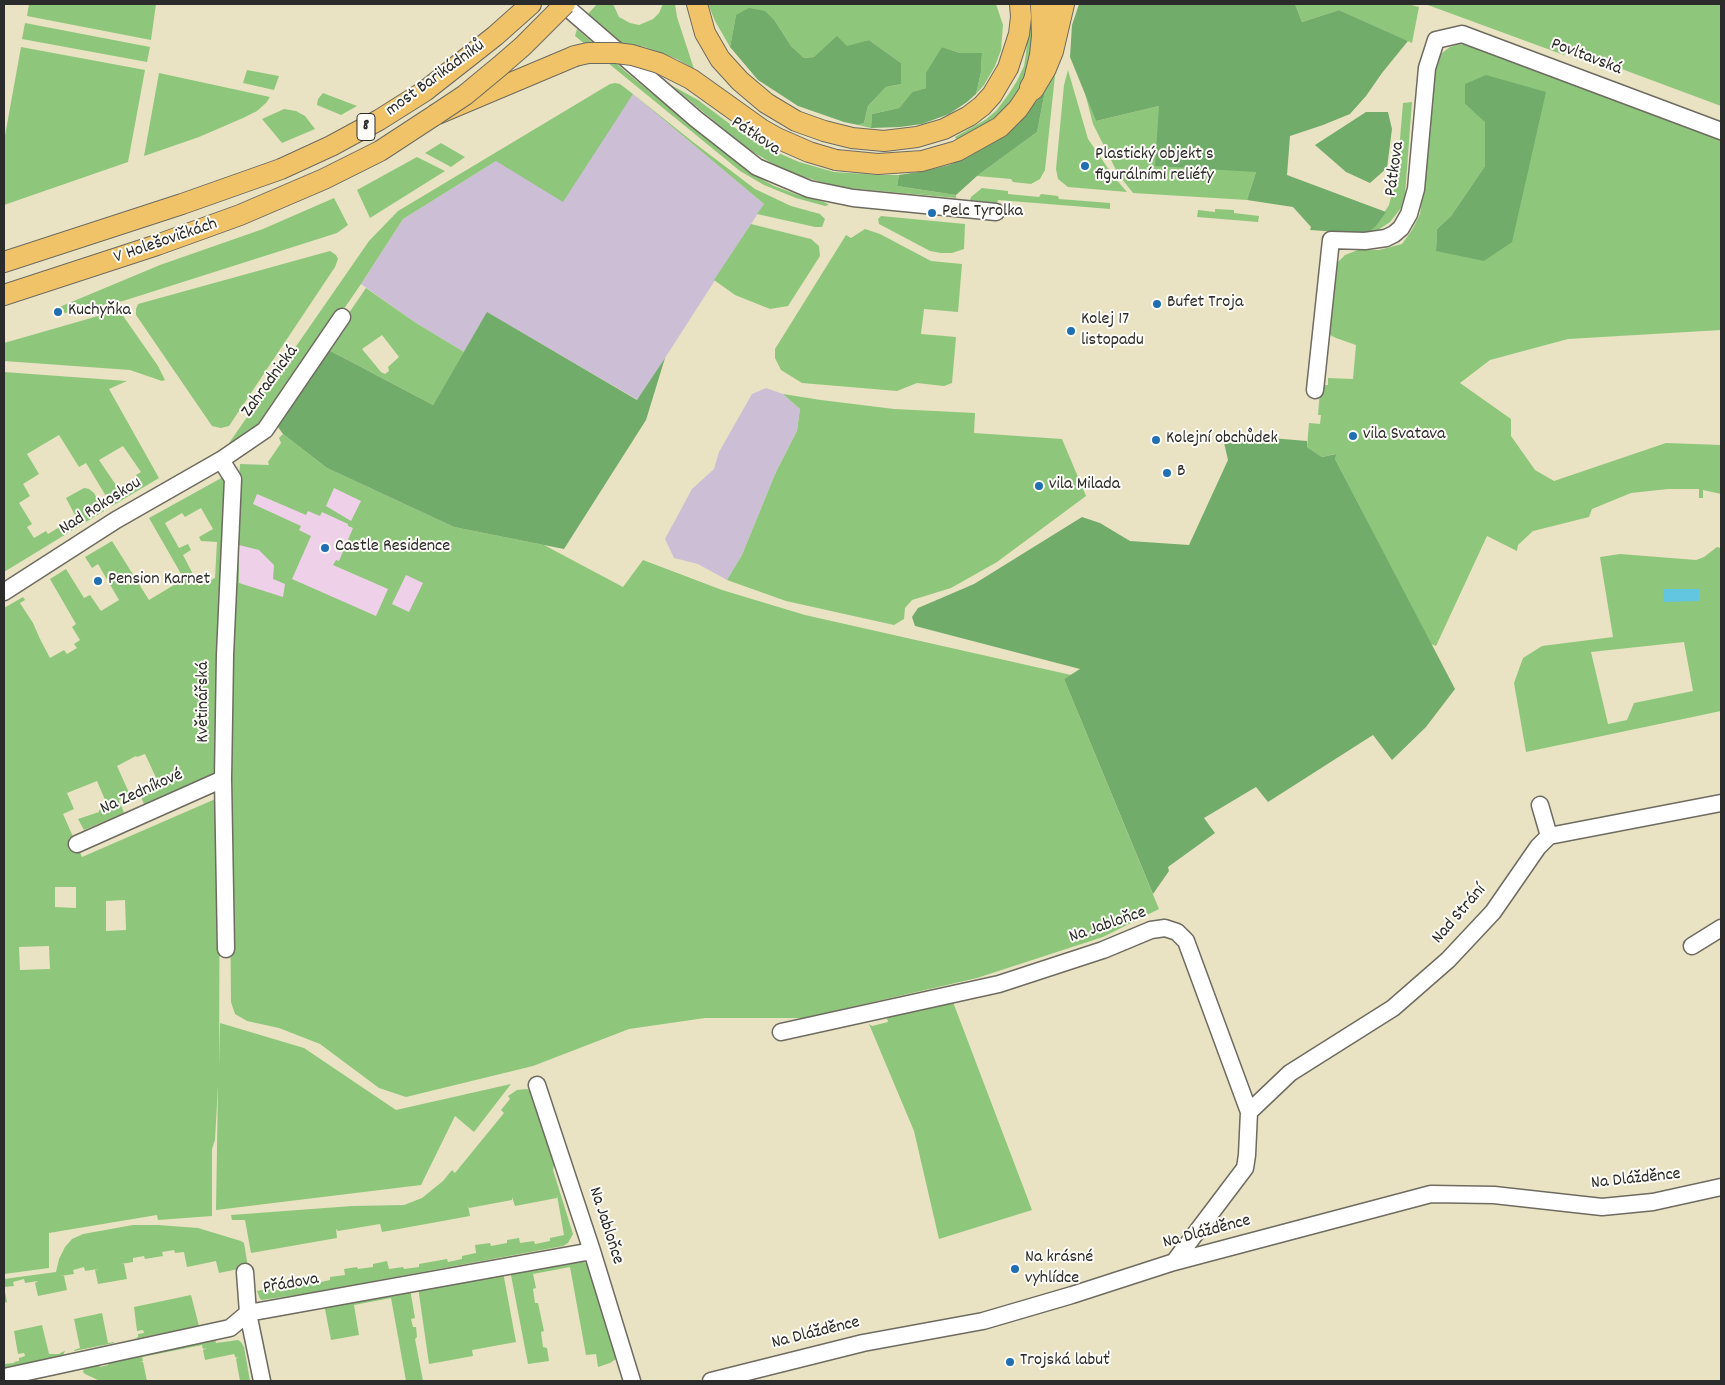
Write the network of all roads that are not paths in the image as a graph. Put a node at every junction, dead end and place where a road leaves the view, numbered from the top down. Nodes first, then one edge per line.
1 (531, 4) edge
2 (564, 4) edge
3 (697, 4) edge
4 (1006, 4) edge
5 (1020, 4) edge
6 (1041, 4) edge
7 (1062, 4) edge
8 (1436, 40) joint
9 (1008, 68) junction
10 (1032, 88) junction
11 (436, 115) junction
12 (1721, 131) edge
13 (280, 169) joint
14 (324, 179) joint
15 (996, 212) dead end
16 (4, 262) edge
17 (4, 294) edge
18 (342, 317) dead end
19 (1315, 390) dead end
20 (221, 460) junction
21 (4, 592) edge
22 (223, 779) junction
23 (1721, 803) edge
24 (1540, 804) dead end
25 (1549, 836) junction
26 (77, 844) dead end
27 (1721, 928) edge
28 (1692, 946) dead end
29 (226, 949) dead end
30 (781, 1032) dead end
31 (537, 1085) dead end
32 (1250, 1112) junction
33 (1721, 1187) edge
34 (592, 1251) junction
35 (1174, 1262) junction
36 (246, 1272) dead end
37 (248, 1313) junction
38 (4, 1377) edge
39 (262, 1381) edge
40 (632, 1381) edge
41 (711, 1381) edge

1 - 13 main road, most Barikádníků / 8
2 - 11 main road, most Barikádníků / 8, bridge
2 - 15 street, Pátkova
3 - 9 main road
4 - 9 main road
5 - 9 main road
6 - 10 main road
7 - 10 highway
8 - 12 street, Povltavská
8 - 19 street, Pátkova
10 - 11 main road, bridge
11 - 14 main road, most Barikádníků / 8
13 - 16 main road, V Holešovičkách / 8
14 - 17 main road, V Holešovičkách / 8
18 - 20 street, Zahradnická
20 - 21 street, Nad Rokoskou
20 - 22 street, Květinářská
22 - 26 street, Na Zedníkové
22 - 29 street, Květinářská
23 - 25 street
24 - 25 street
25 - 32 street, Nad Strání
27 - 28 street
30 - 32 street, Na Jabloňce
31 - 34 street, Na Jabloňce
32 - 35 street, Na Jabloňce
33 - 35 street, Na Dlážděnce
34 - 37 street, Přádova
34 - 40 street, Na Jabloňce
35 - 41 street, Na Dlážděnce
36 - 37 street
37 - 38 street, Přádova
37 - 39 street

